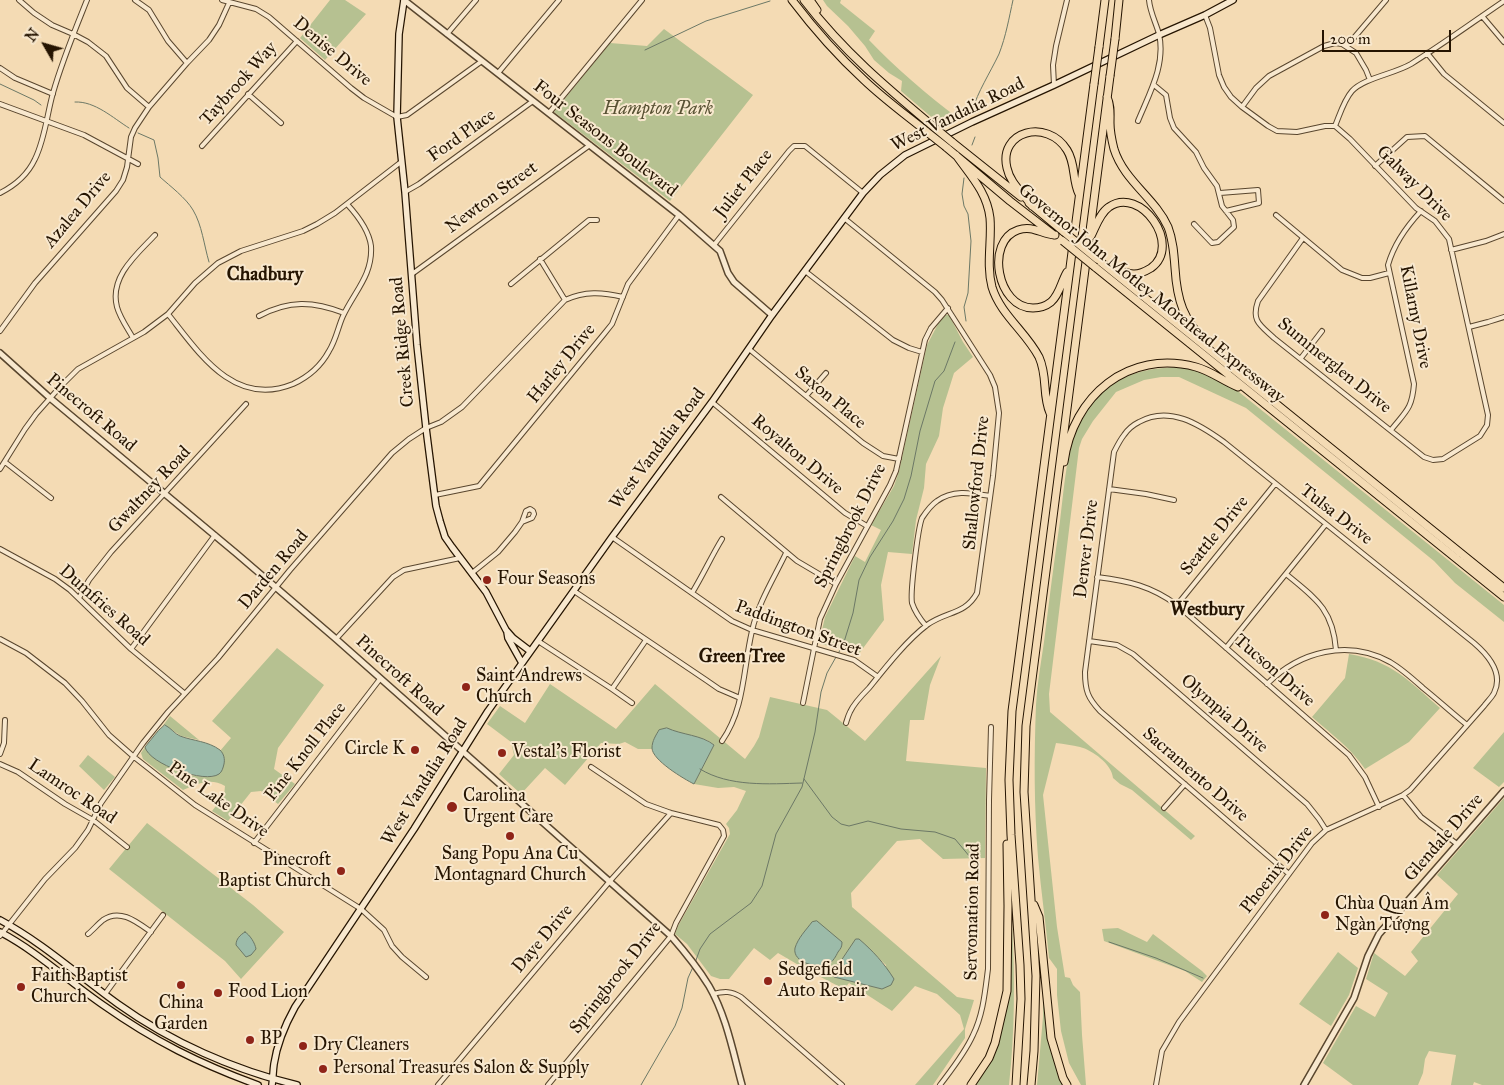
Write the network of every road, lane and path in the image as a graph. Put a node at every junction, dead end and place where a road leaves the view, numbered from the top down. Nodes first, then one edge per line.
1 (19, 0) edge
2 (87, 0) edge
3 (136, 0) edge
4 (222, 0) edge
5 (404, 0) edge
6 (476, 0) edge
7 (559, 0) edge
8 (642, 0) edge
9 (792, 0) edge
10 (804, 0) edge
11 (810, 0) edge
12 (1066, 0) edge
13 (1105, 0) edge
14 (1120, 0) edge
15 (1149, 0) edge
16 (1233, 0) edge
17 (1386, 0) edge
18 (1504, 0) edge
19 (229, 3) junction
20 (1205, 15) junction
21 (1482, 16) junction
22 (73, 34) junction
23 (447, 34) junction
24 (1159, 35) junction
25 (297, 41) junction
26 (1504, 42) edge
27 (1347, 46) junction
28 (844, 47) junction
29 (1427, 53) junction
30 (482, 61) junction
31 (187, 63) junction
32 (0, 68) edge
33 (498, 73) junction
34 (1370, 80) junction
35 (1054, 85) junction
36 (1154, 85) junction
37 (53, 94) junction
38 (248, 94) junction
39 (1107, 97) junction
40 (533, 102) junction
41 (0, 104) edge
42 (149, 107) junction
43 (1242, 107) junction
44 (549, 113) junction
45 (397, 117) junction
46 (46, 121) junction
47 (1138, 121) dead end
48 (281, 123) dead end
49 (1504, 123) edge
50 (1335, 126) junction
51 (590, 145) junction
52 (202, 146) dead end
53 (956, 155) junction
54 (128, 157) junction
55 (401, 162) junction
56 (138, 164) dead end
57 (1375, 166) junction
58 (405, 192) junction
59 (0, 193) edge
60 (863, 193) junction
61 (1220, 193) junction
62 (1079, 194) junction
63 (1504, 201) edge
64 (347, 204) junction
65 (1032, 206) junction
66 (1226, 211) junction
67 (1421, 211) junction
68 (680, 215) junction
69 (1276, 215) dead end
70 (844, 218) junction
71 (596, 220) dead end
72 (1194, 224) dead end
73 (1504, 234) edge
74 (155, 235) dead end
75 (1055, 235) junction
76 (1303, 238) junction
77 (1088, 240) junction
78 (714, 245) junction
79 (1451, 250) junction
80 (540, 259) junction
81 (1108, 268) junction
82 (1069, 270) junction
83 (806, 271) junction
84 (1389, 273) junction
85 (411, 274) junction
86 (511, 284) dead end
87 (623, 297) junction
88 (565, 300) junction
89 (948, 308) junction
90 (344, 313) junction
91 (168, 314) junction
92 (772, 314) junction
93 (259, 316) dead end
94 (1504, 317) edge
95 (1468, 327) junction
96 (0, 331) edge
97 (1322, 331) dead end
98 (133, 338) junction
99 (749, 349) junction
100 (0, 352) edge
101 (922, 352) junction
102 (1301, 358) junction
103 (826, 373) dead end
104 (1241, 376) junction
105 (1246, 389) junction
106 (806, 396) junction
107 (50, 398) junction
108 (712, 402) junction
109 (246, 404) dead end
110 (1050, 415) junction
111 (1144, 419) joint
112 (426, 428) junction
113 (1391, 430) junction
114 (1424, 457) joint
115 (899, 459) junction
116 (5, 462) junction
117 (0, 469) edge
118 (1275, 484) junction
119 (1109, 490) junction
120 (165, 494) junction
121 (435, 495) junction
122 (990, 496) junction
123 (721, 497) dead end
124 (51, 498) dead end
125 (1174, 500) dead end
126 (1053, 506) junction
127 (522, 522) dead end
128 (1326, 524) junction
129 (867, 526) junction
130 (215, 535) junction
131 (612, 537) junction
132 (722, 539) dead end
133 (0, 548) edge
134 (786, 553) junction
135 (460, 558) junction
136 (472, 573) junction
137 (1286, 574) junction
138 (1097, 577) junction
139 (836, 584) junction
140 (277, 587) junction
141 (1504, 588) edge
142 (574, 591) junction
143 (692, 594) junction
144 (1504, 597) edge
145 (79, 598) junction
146 (1177, 605) junction
147 (926, 626) junction
148 (506, 630) junction
149 (752, 630) junction
150 (336, 639) junction
151 (0, 640) edge
152 (646, 640) junction
153 (538, 641) junction
154 (1089, 641) junction
155 (814, 647) junction
156 (1226, 648) junction
157 (131, 649) junction
158 (1336, 650) junction
159 (530, 651) junction
160 (522, 663) junction
161 (1495, 668) joint
162 (878, 677) junction
163 (380, 679) junction
164 (1267, 684) junction
165 (612, 689) junction
166 (184, 693) junction
167 (1087, 694) joint
168 (740, 698) junction
169 (632, 703) dead end
170 (803, 703) dead end
171 (5, 720) dead end
172 (846, 723) dead end
173 (1467, 725) junction
174 (992, 727) dead end
175 (722, 741) dead end
176 (462, 751) junction
177 (0, 754) edge
178 (134, 757) junction
179 (0, 764) edge
180 (591, 767) dead end
181 (1185, 784) junction
182 (1504, 791) edge
183 (1403, 796) junction
184 (1379, 807) junction
185 (1164, 808) dead end
186 (670, 813) junction
187 (93, 820) junction
188 (1010, 822) junction
189 (1326, 830) junction
190 (254, 843) junction
191 (1457, 844) junction
192 (127, 847) dead end
193 (1289, 874) junction
194 (610, 881) junction
195 (1031, 900) junction
196 (361, 909) junction
197 (164, 916) dead end
198 (0, 920) edge
199 (9, 925) junction
200 (151, 932) junction
201 (1, 934) edge
202 (88, 934) dead end
203 (671, 936) junction
204 (426, 977) dead end
205 (105, 994) junction
206 (713, 994) junction
207 (273, 1082) edge
208 (258, 1085) edge
209 (297, 1085) edge
210 (438, 1085) edge
211 (548, 1085) edge
212 (742, 1085) edge
213 (842, 1085) edge
214 (940, 1085) edge
215 (971, 1085) edge
216 (1016, 1085) edge
217 (1031, 1085) edge
218 (1067, 1085) edge
219 (1156, 1085) edge
220 (1304, 1085) edge

1 - 22 street
2 - 22 street
3 - 31 street
4 - 19 street, Denise Drive
5 - 23 street, Four Seasons Boulevard
5 - 45 main road, Creek Ridge Road
6 - 23 street
7 - 33 street
8 - 44 street
9 - 53 highway, Governor John Motley Morehead Expressway, bridge
10 - 28 highway, Governor John Motley Morehead Expressway
11 - 28 highway
12 - 35 street
13 - 62 highway, bridge
14 - 39 highway, bridge
15 - 24 street
16 - 20 main road, West Vandalia Road
17 - 27 street
18 - 21 street
19 - 25 street, Denise Drive
19 - 31 street, Azalea Drive
20 - 24 main road, West Vandalia Road
20 - 43 street
21 - 26 street
21 - 29 street
22 - 37 street
22 - 42 street
23 - 30 street, Four Seasons Boulevard
24 - 35 main road, West Vandalia Road
24 - 36 street
25 - 38 street, Taybrook Way
25 - 45 street, Denise Drive
27 - 34 street
27 - 43 street
28 - 65 highway, Governor John Motley Morehead Expressway, bridge
29 - 34 street
29 - 49 street
30 - 33 street, Four Seasons Boulevard
30 - 45 street
31 - 42 street, Azalea Drive
32 - 37 street
33 - 40 street, Four Seasons Boulevard
34 - 50 street
35 - 60 main road, West Vandalia Road
36 - 47 street
36 - 61 street
37 - 46 street
38 - 48 street
38 - 52 street, Taybrook Way
39 - 77 highway
39 - 104 highway
40 - 44 street, Four Seasons Boulevard
40 - 58 street, Ford Place
41 - 46 street
42 - 54 street, Azalea Drive
43 - 50 street
44 - 51 street, Four Seasons Boulevard
45 - 55 main road, Creek Ridge Road
46 - 54 street
46 - 59 street
50 - 57 street, Galway Drive
51 - 68 street, Four Seasons Boulevard
51 - 85 street, Newton Street
53 - 75 highway, Governor John Motley Morehead Expressway
53 - 110 highway
54 - 56 street
54 - 96 street, Azalea Drive
55 - 58 main road, Creek Ridge Road
55 - 64 street
57 - 63 street
57 - 67 street, Galway Drive
58 - 85 main road, Creek Ridge Road
60 - 70 main road, West Vandalia Road
60 - 78 street, Juliet Place
61 - 66 street
61 - 66 street
62 - 65 highway
62 - 82 highway
64 - 90 street
64 - 91 street
65 - 81 highway, Governor John Motley Morehead Expressway, bridge
66 - 72 street
67 - 79 street, Galway Drive
67 - 84 street, Killarny Drive
68 - 78 street, Four Seasons Boulevard
68 - 87 street, Harley Drive
69 - 76 street
70 - 83 main road, West Vandalia Road
70 - 89 street, Shallowford Drive
71 - 80 street
73 - 79 street
74 - 98 street
75 - 82 highway
75 - 105 highway, Governor John Motley Morehead Expressway, bridge
76 - 84 street
76 - 102 street, Summerglen Drive
77 - 81 highway
77 - 126 highway
78 - 92 street, Four Seasons Boulevard
79 - 95 street, Galway Drive
80 - 86 street
80 - 88 street
81 - 104 highway, Governor John Motley Morehead Expressway
82 - 110 highway
83 - 92 main road, West Vandalia Road
83 - 101 street
84 - 113 street, Killarny Drive
85 - 112 main road, Creek Ridge Road
87 - 88 street, Darden Road
87 - 121 street, Harley Drive
88 - 112 street, Darden Road
89 - 101 street, Springbrook Drive
89 - 122 street, Shallowford Drive
90 - 91 street
90 - 93 street
91 - 98 street
92 - 99 main road, West Vandalia Road
94 - 95 street
95 - 114 street, Galway Drive
97 - 102 street
98 - 107 street
99 - 106 street, Saxon Place
99 - 108 main road, West Vandalia Road
100 - 107 street, Pinecroft Road
101 - 115 street, Springbrook Drive
102 - 113 street, Summerglen Drive
103 - 106 street
104 - 141 highway, Governor John Motley Morehead Expressway
105 - 126 highway
105 - 144 highway, Governor John Motley Morehead Expressway
106 - 115 street, Saxon Place
107 - 116 street
107 - 120 street, Pinecroft Road
108 - 129 street, Royalton Drive
108 - 131 main road, West Vandalia Road
109 - 120 street, Gwaltney Road
110 - 188 highway
111 - 118 street, Tulsa Drive
111 - 119 street, Denver Drive
112 - 121 main road, Creek Ridge Road
112 - 140 street, Darden Road
113 - 114 street, Summerglen Drive
115 - 129 street, Springbrook Drive
116 - 117 street
116 - 124 street
118 - 128 street, Tulsa Drive
118 - 146 street, Seattle Drive
119 - 125 street
119 - 138 street, Denver Drive
120 - 130 street, Pinecroft Road
120 - 145 street, Gwaltney Road
121 - 135 main road, Creek Ridge Road
122 - 147 street, Shallowford Drive
122 - 147 street
123 - 134 street
126 - 195 highway
127 - 136 street
128 - 137 street
128 - 161 street, Tulsa Drive
129 - 139 street, Springbrook Drive
130 - 140 street, Pinecroft Road
130 - 157 street
131 - 142 main road, West Vandalia Road
131 - 143 street, Paddington Street
132 - 143 street
133 - 145 street, Dumfries Road
134 - 139 street
134 - 149 street
135 - 136 main road, Creek Ridge Road
135 - 150 street
136 - 148 main road, Creek Ridge Road
137 - 156 street
137 - 158 street
138 - 146 street, Tucson Drive
138 - 154 street, Denver Drive
139 - 155 street, Springbrook Drive
140 - 150 street, Pinecroft Road
140 - 166 street, Darden Road
142 - 152 street
142 - 153 main road, West Vandalia Road
143 - 149 street, Paddington Street
145 - 157 street, Dumfries Road
146 - 156 street, Tucson Drive
147 - 162 street, Shallowford Drive
148 - 159 main road, Creek Ridge Road
148 - 160 main road
149 - 155 street, Paddington Street
149 - 168 street
150 - 163 street, Pinecroft Road
151 - 178 street, Pine Lake Drive
152 - 165 street
152 - 168 street
153 - 159 main road, West Vandalia Road
153 - 165 street
154 - 167 street, Denver Drive
154 - 189 street, Olympia Drive
155 - 162 street, Paddington Street
155 - 170 street, Springbrook Drive
156 - 164 street, Tucson Drive
157 - 166 street, Dumfries Road
158 - 164 street
158 - 173 street
159 - 160 main road, West Vandalia Road
160 - 176 main road, West Vandalia Road
161 - 173 street, Phoenix Drive
162 - 172 street, Shallowford Drive
163 - 176 street, Pinecroft Road
163 - 190 street, Pine Knoll Place
164 - 184 street, Tucson Drive
165 - 169 street
166 - 178 street, Darden Road
167 - 181 street, Sacramento Drive
168 - 175 street
171 - 177 street
173 - 183 street, Phoenix Drive
174 - 214 street, Servomation Road
176 - 194 street, Pinecroft Road
176 - 196 main road, West Vandalia Road
178 - 187 street, Darden Road
178 - 190 street, Pine Lake Drive
179 - 187 street, Lamroc Road
180 - 186 street
181 - 185 street
181 - 193 street, Sacramento Drive
182 - 191 street, Glendale Drive
183 - 184 street, Phoenix Drive
183 - 191 street
184 - 189 street, Phoenix Drive
186 - 194 street, Daye Drive
186 - 203 street, Springbrook Drive
187 - 192 street, Lamroc Road
187 - 199 street, Darden Road
188 - 215 highway
188 - 216 highway
189 - 193 street, Phoenix Drive
190 - 196 street, Pine Lake Drive
191 - 220 street, Glendale Drive
193 - 219 street, Phoenix Drive
194 - 203 street, Pinecroft Road
194 - 210 street, Daye Drive
195 - 217 highway
195 - 218 highway
196 - 204 street, Pine Lake Drive
196 - 207 main road, West Vandalia Road
197 - 200 street
198 - 199 main road
199 - 201 street, Darden Road
199 - 205 main road
200 - 202 street
200 - 205 street
201 - 208 main road
203 - 206 street, Pinecroft Road
203 - 211 street, Springbrook Drive
205 - 207 main road
206 - 212 street, Pinecroft Road
206 - 213 street
207 - 209 main road

